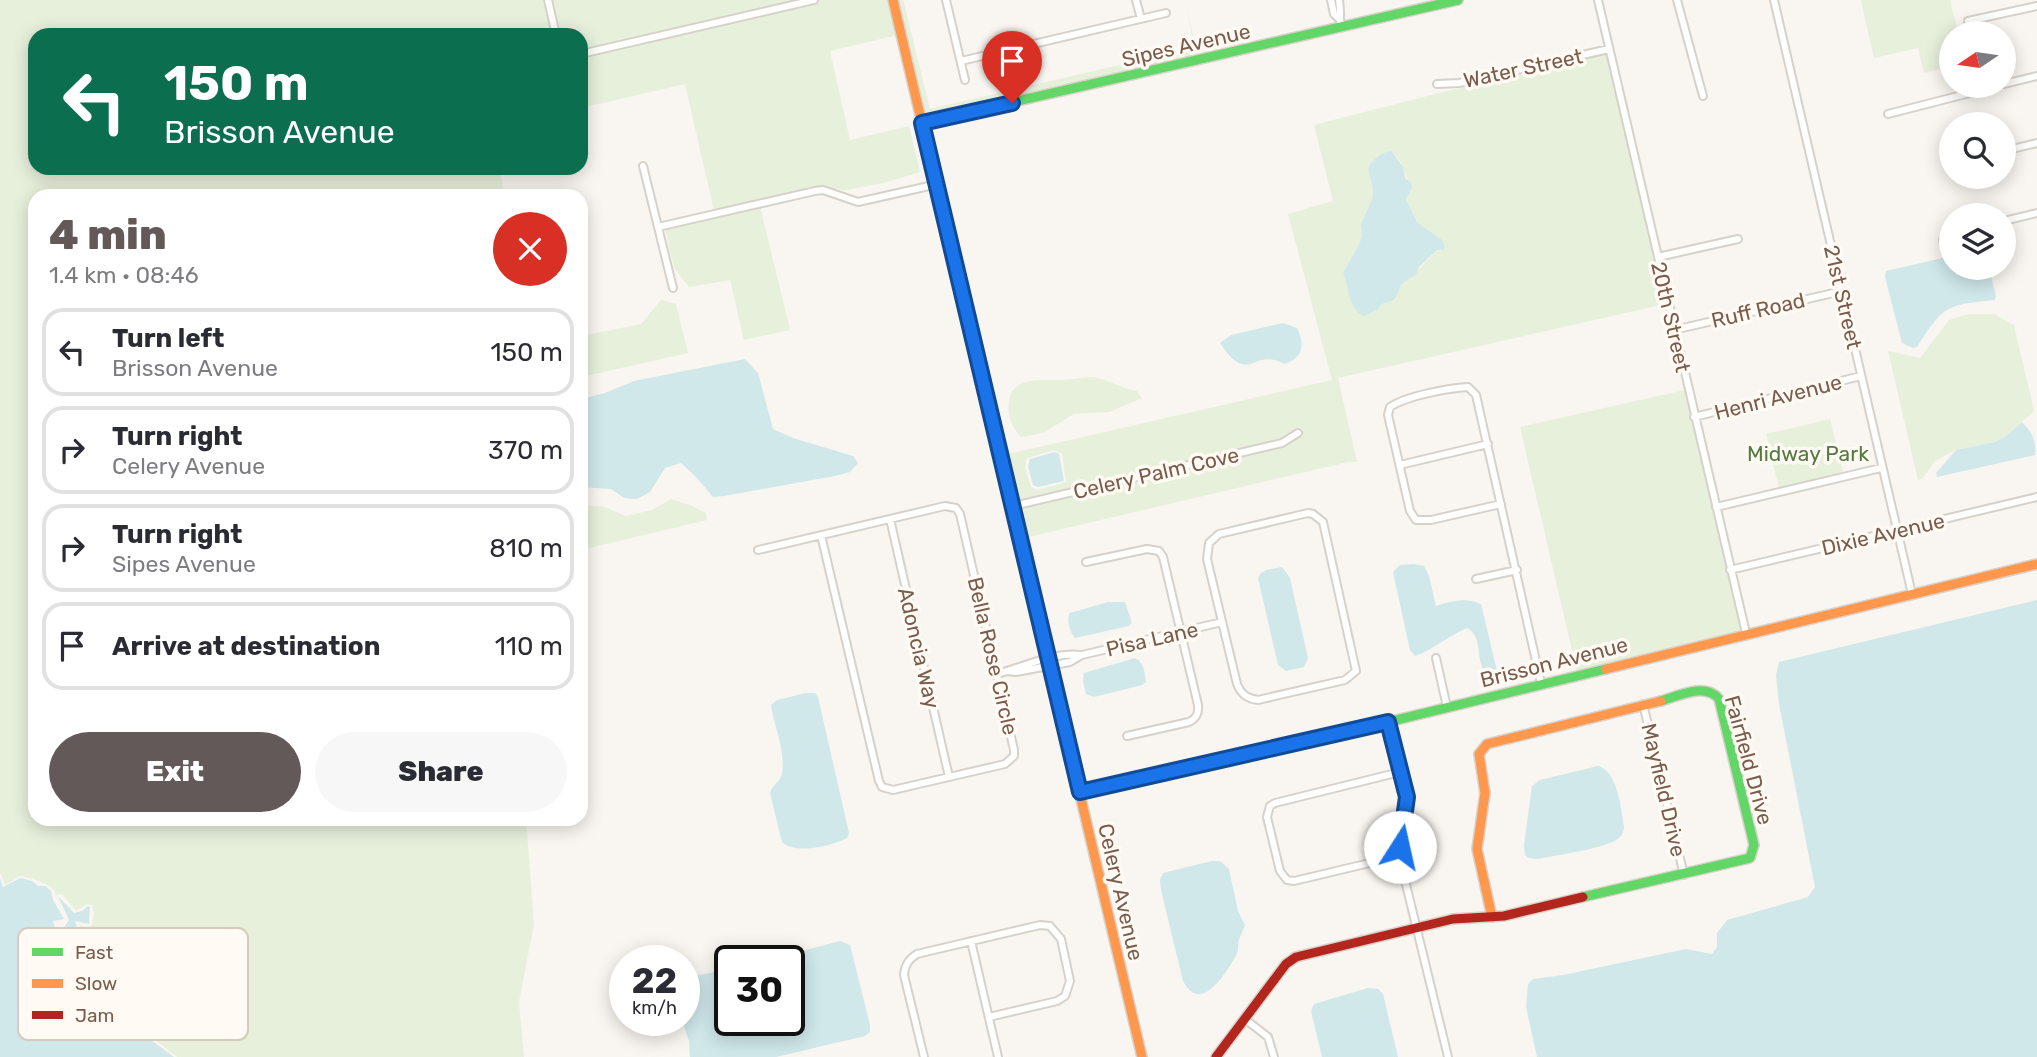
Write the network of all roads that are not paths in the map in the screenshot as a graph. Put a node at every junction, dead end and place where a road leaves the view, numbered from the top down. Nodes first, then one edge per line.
1 (548, 0) edge
2 (814, 0) edge
3 (893, 0) edge
4 (946, 0) edge
5 (1136, 0) edge
6 (1458, 0) edge
7 (1598, 0) edge
8 (1677, 0) edge
9 (1774, 0) edge
10 (1335, 1) edge
11 (2037, 6) edge
12 (1166, 13) dead end
13 (1141, 19) junction
14 (1968, 21) dead end
15 (1340, 23) junction
16 (554, 28) edge
17 (1609, 49) junction
18 (588, 52) edge
19 (961, 61) junction
20 (2037, 76) edge
21 (965, 80) dead end
22 (2016, 81) edge
23 (1437, 84) dead end
24 (1703, 96) dead end
25 (1950, 98) edge
26 (1888, 114) dead end
27 (922, 123) junction
28 (2037, 143) edge
29 (2016, 148) edge
30 (643, 166) dead end
31 (938, 184) junction
32 (2037, 213) edge
33 (2016, 218) edge
34 (658, 226) junction
35 (1738, 239) dead end
36 (1658, 257) junction
37 (673, 288) dead end
38 (1842, 291) junction
39 (1674, 330) junction
40 (1861, 376) junction
41 (1695, 417) junction
42 (1298, 433) dead end
43 (1488, 444) junction
44 (1400, 465) junction
45 (1881, 468) junction
46 (2037, 497) edge
47 (1501, 504) junction
48 (1013, 506) junction
49 (1716, 507) junction
50 (890, 519) junction
51 (1898, 530) junction
52 (821, 535) junction
53 (758, 550) dead end
54 (1086, 562) dead end
55 (2037, 564) edge
56 (1517, 570) junction
57 (1730, 570) junction
58 (1476, 579) dead end
59 (1912, 594) junction
60 (1222, 622) junction
61 (1181, 632) junction
62 (1746, 633) junction
63 (1436, 658) dead end
64 (1049, 662) junction
65 (997, 674) junction
66 (1541, 683) junction
67 (1643, 704) junction
68 (1447, 707) junction
69 (1388, 722) junction
70 (1127, 736) dead end
71 (1400, 772) junction
72 (949, 777) junction
73 (1080, 792) junction
74 (1399, 856) junction
75 (1684, 875) junction
76 (1492, 917) junction
77 (1416, 928) junction
78 (971, 941) junction
79 (989, 1017) junction
80 (1245, 1019) junction
81 (924, 1057) edge
82 (998, 1057) edge
83 (1142, 1057) edge
84 (1216, 1057) edge
85 (1273, 1057) edge
86 (1447, 1057) edge

1 - 16 street
2 - 18 street
3 - 27 street, Celery Avenue
4 - 19 street
5 - 13 street
6 - 15 street, Sipes Avenue
7 - 17 street, 20th Street
8 - 24 street
9 - 38 street, 21st Street
10 - 15 street
11 - 14 street
12 - 13 street
13 - 19 street
15 - 27 street, Sipes Avenue
17 - 23 street, Water Street
17 - 36 street, 20th Street
19 - 21 street
20 - 22 street
25 - 26 street
27 - 31 street, Celery Avenue
28 - 29 street
30 - 34 street
31 - 34 street
31 - 48 street, Celery Avenue
32 - 33 street
34 - 37 street
35 - 36 street
36 - 39 street, 20th Street
38 - 39 street, Ruff Road
38 - 40 street, 21st Street
39 - 41 street, 20th Street
40 - 41 street, Henri Avenue
40 - 45 street, 21st Street
41 - 49 street, 20th Street
42 - 48 street, Celery Palm Cove
43 - 44 street
43 - 44 street
43 - 47 street
44 - 47 street
45 - 49 street
45 - 51 street, 21st Street
46 - 51 street, Dixie Avenue
47 - 56 street
48 - 64 street, Celery Avenue
49 - 57 street, 20th Street
50 - 52 street, Bella Rose Circle
50 - 65 street, Bella Rose Circle
50 - 72 street, Adoncia Way
51 - 57 street, Dixie Avenue
51 - 59 street, 21st Street
52 - 53 street, Bella Rose Circle
52 - 72 street, Bella Rose Circle
54 - 61 street
55 - 59 street, Brisson Avenue
56 - 58 street
56 - 66 street
57 - 62 street, 20th Street
59 - 62 street, Brisson Avenue
60 - 60 street
60 - 61 street, Pisa Lane
61 - 64 street, Pisa Lane
61 - 70 street
62 - 66 street, Brisson Avenue
63 - 68 street
64 - 65 street, Pisa Lane
64 - 73 street, Celery Avenue
65 - 72 street, Bella Rose Circle
66 - 68 street, Brisson Avenue
67 - 75 street, Mayfield Drive
67 - 75 street, Fairfield Drive
67 - 76 street, Fairfield Drive
68 - 69 street, Brisson Avenue
69 - 71 street
69 - 73 street, Brisson Avenue
71 - 74 street
71 - 74 street
73 - 83 street, Celery Avenue
74 - 77 street
75 - 76 street, Fairfield Drive
76 - 77 street, Fairfield Drive
77 - 80 street, Fairfield Drive
77 - 86 street
78 - 79 street
78 - 79 street
78 - 81 street
79 - 82 street
80 - 84 street, Fairfield Drive
80 - 85 street

